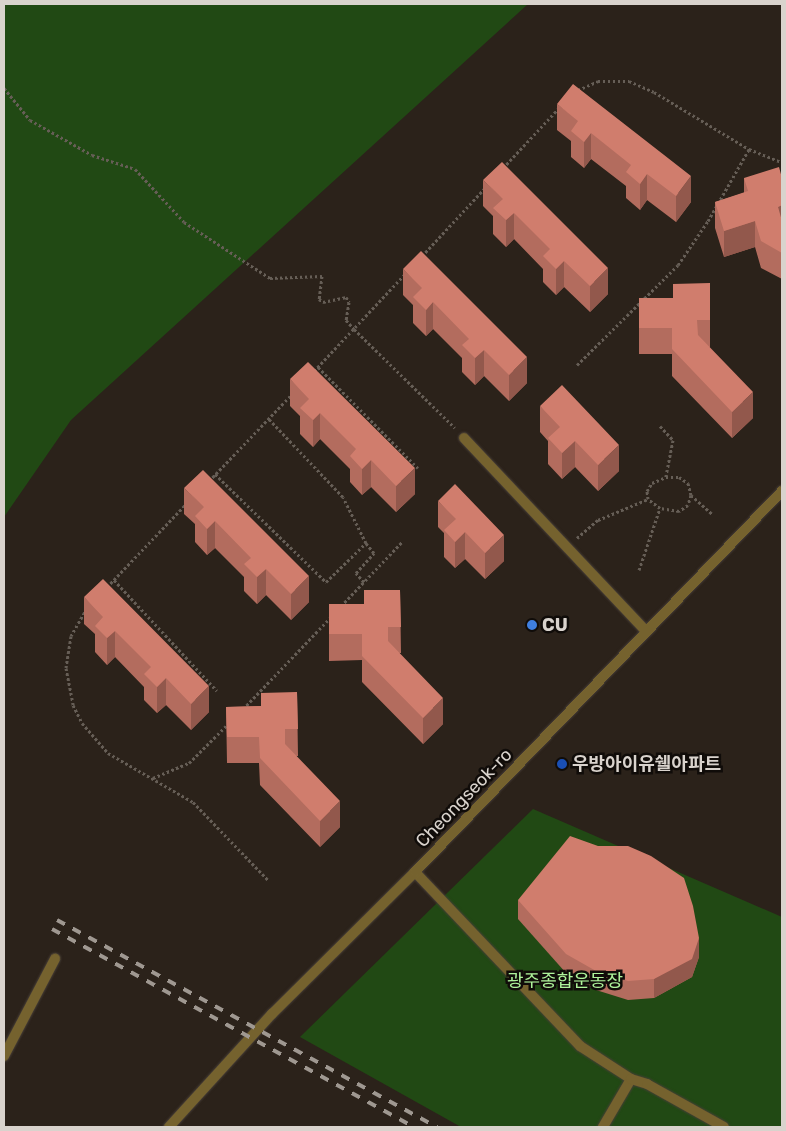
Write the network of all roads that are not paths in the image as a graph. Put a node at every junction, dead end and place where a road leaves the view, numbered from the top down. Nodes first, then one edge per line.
1 (464, 438) road end
2 (782, 491) edge
3 (646, 631) junction
4 (415, 872) junction
5 (55, 960) dead end
6 (4, 1056) edge
7 (631, 1079) junction
8 (169, 1127) edge
9 (602, 1127) edge
10 (724, 1127) edge

1 - 3 street
2 - 3 street, Cheongseok-ro
3 - 4 street, Cheongseok-ro
4 - 7 street
4 - 8 street, Cheongseok-ro
5 - 6 street
7 - 9 street
7 - 10 street

